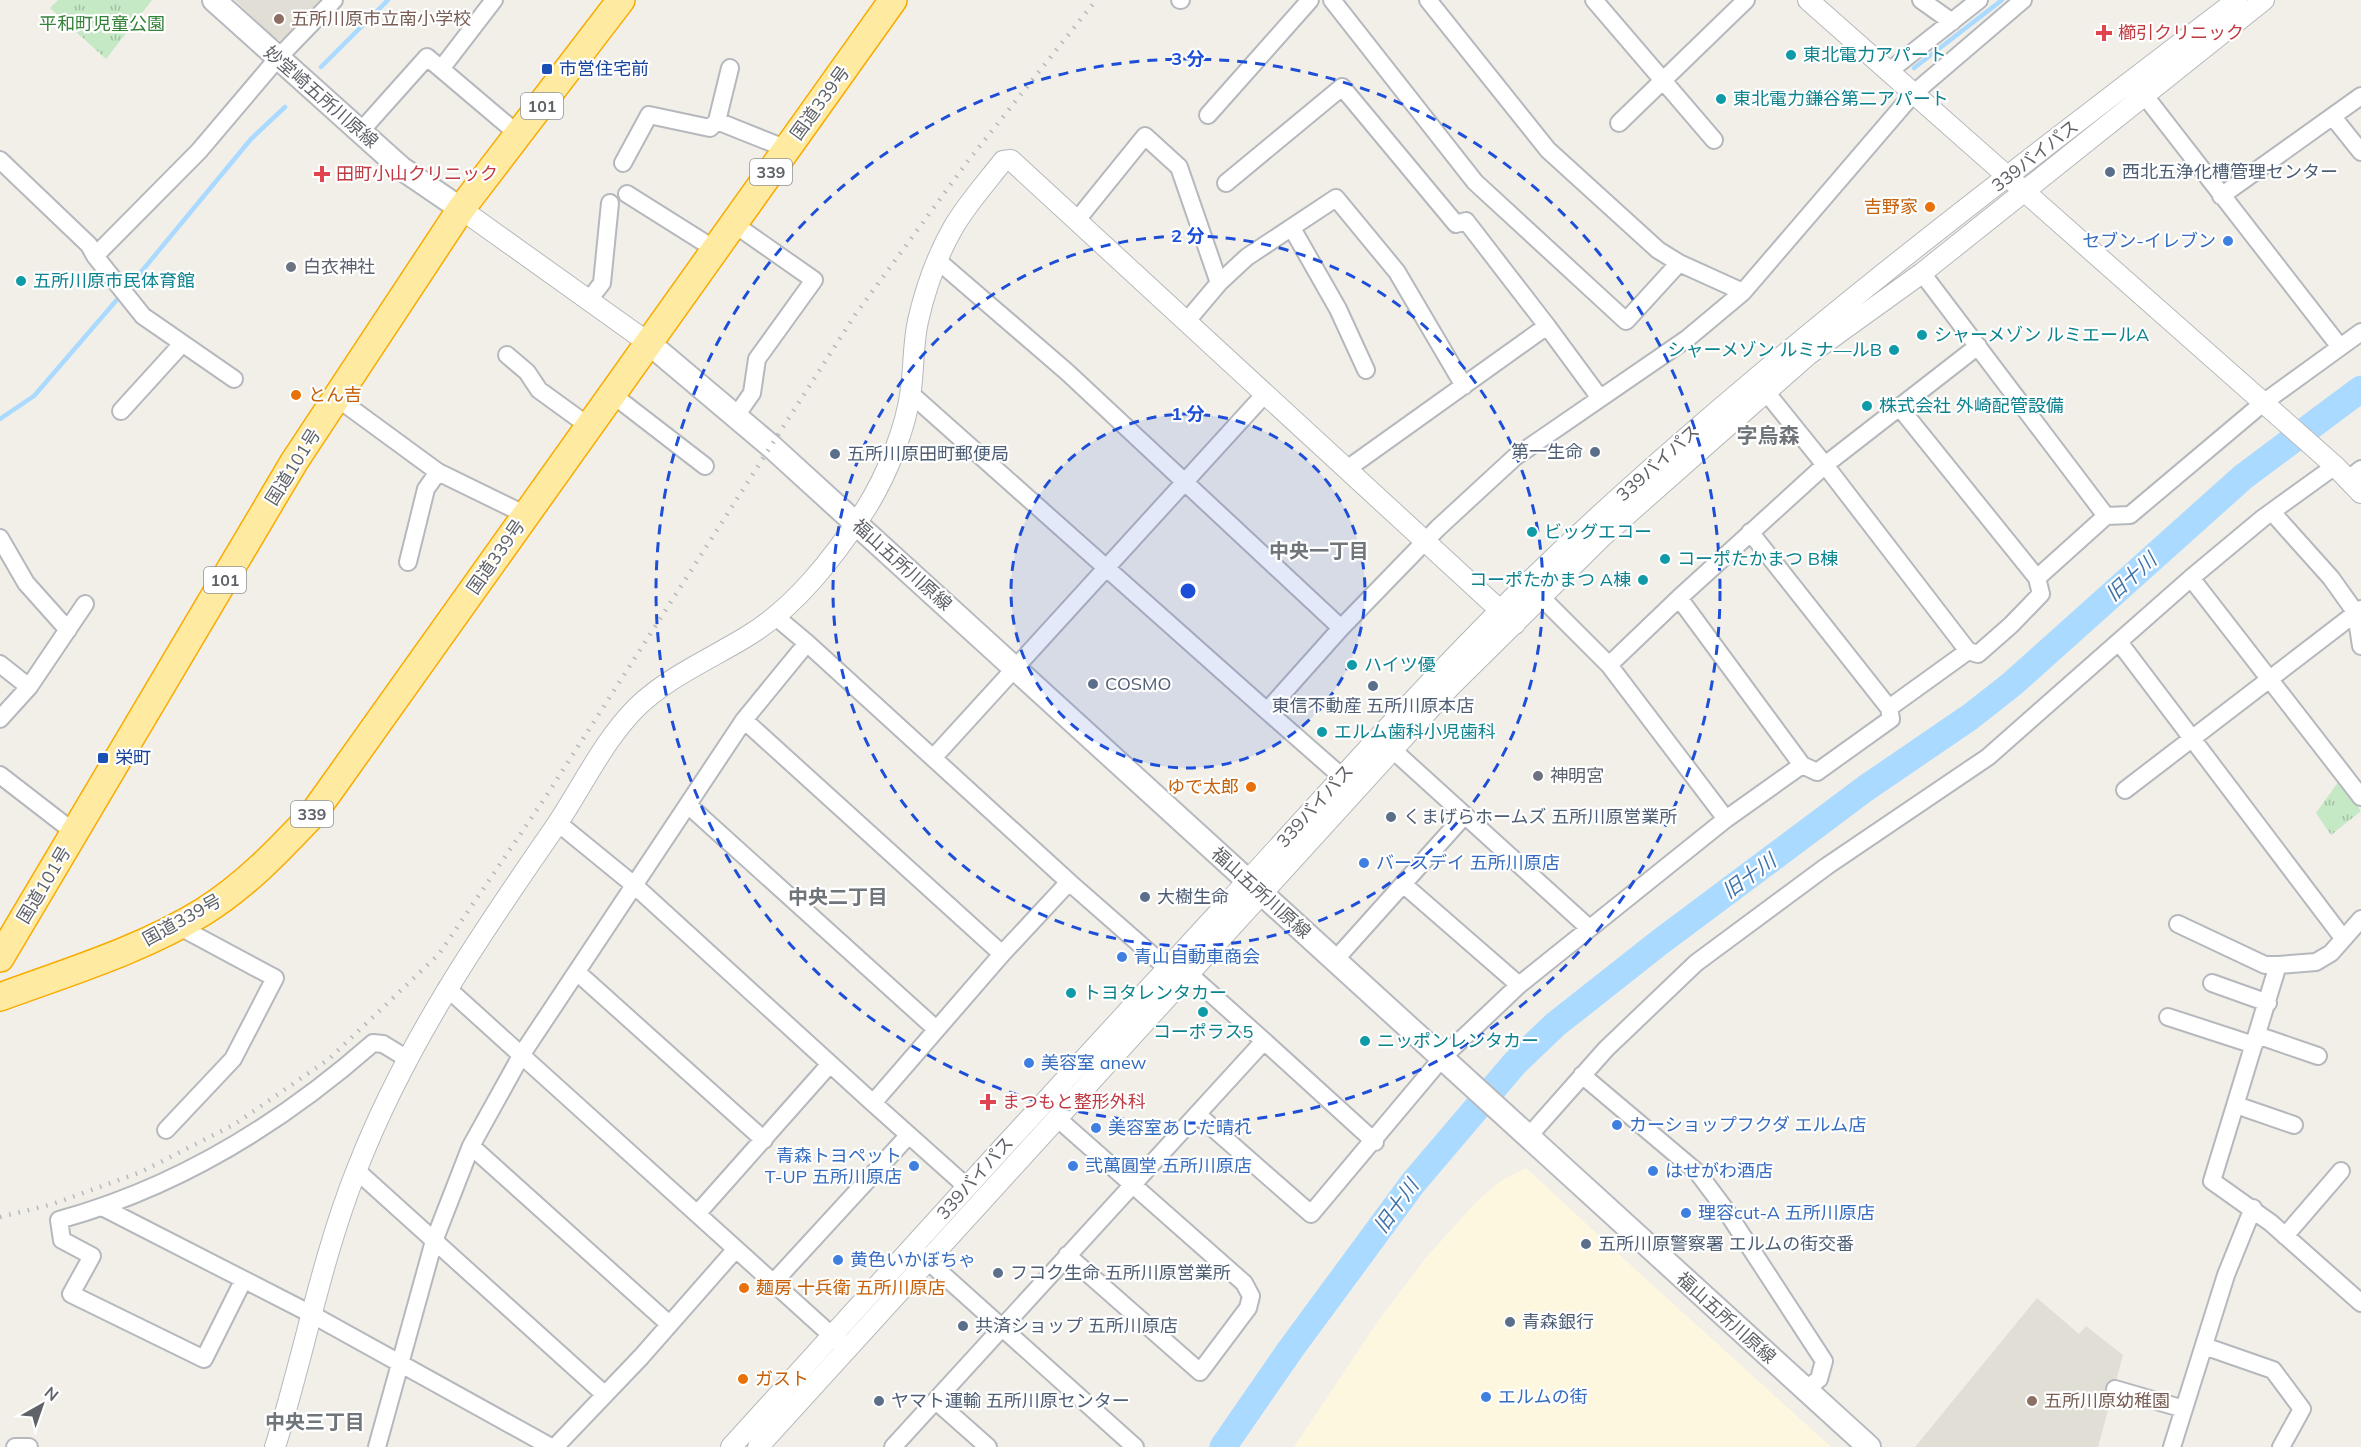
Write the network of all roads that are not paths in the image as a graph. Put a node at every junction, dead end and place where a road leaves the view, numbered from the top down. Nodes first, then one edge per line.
1 (214, 0) edge
2 (334, 0) edge
3 (494, 0) edge
4 (621, 0) edge
5 (893, 0) edge
6 (1310, 0) edge
7 (1332, 0) edge
8 (1428, 0) edge
9 (1594, 0) edge
10 (1746, 0) edge
11 (1808, 0) edge
12 (1921, 0) edge
13 (1979, 0) edge
14 (2023, 0) edge
15 (2237, 0) edge
16 (2264, 0) edge
17 (1952, 22) junction
18 (277, 59) junction
19 (730, 68) dead end
20 (441, 69) junction
21 (1888, 72) junction
22 (1663, 80) junction
23 (2138, 87) junction
24 (1913, 94) junction
25 (2361, 96) edge
26 (1208, 115) dead end
27 (2333, 117) junction
28 (717, 122) junction
29 (1619, 123) dead end
30 (360, 132) junction
31 (519, 135) junction
32 (1714, 140) dead end
33 (787, 149) junction
34 (2361, 152) edge
35 (0, 160) edge
36 (623, 163) dead end
37 (2007, 177) junction
38 (1226, 183) dead end
39 (2023, 190) junction
40 (627, 194) dead end
41 (2221, 196) junction
42 (610, 203) dead end
43 (461, 209) junction
44 (1077, 220) junction
45 (734, 224) junction
46 (1293, 230) junction
47 (716, 250) junction
48 (95, 256) junction
49 (937, 260) junction
50 (1678, 263) junction
51 (1922, 273) junction
52 (1219, 283) junction
53 (1743, 292) junction
54 (589, 300) junction
55 (1186, 322) junction
56 (1547, 326) junction
57 (2361, 332) edge
58 (650, 344) junction
59 (181, 345) junction
60 (1978, 346) junction
61 (2340, 347) junction
62 (507, 355) dead end
63 (1366, 370) dead end
64 (234, 379) dead end
65 (1464, 386) junction
66 (1766, 392) junction
67 (911, 394) junction
68 (613, 395) junction
69 (1264, 395) junction
70 (337, 398) junction
71 (1599, 398) junction
72 (2264, 403) junction
73 (1900, 408) junction
74 (121, 411) dead end
75 (736, 416) junction
76 (590, 428) junction
77 (705, 465) dead end
78 (1825, 465) junction
79 (1347, 469) junction
80 (438, 472) junction
81 (2347, 474) edge
82 (1186, 482) junction
83 (2272, 512) junction
84 (526, 515) junction
85 (2106, 516) junction
86 (856, 523) junction
87 (1750, 532) junction
88 (0, 538) edge
89 (1426, 542) junction
90 (408, 562) dead end
91 (1105, 566) junction
92 (2037, 578) junction
93 (2191, 578) junction
94 (1527, 583) junction
95 (1541, 598) junction
96 (1679, 598) junction
97 (85, 604) dead end
98 (2358, 611) edge
99 (776, 617) junction
100 (1508, 617) junction
101 (1341, 628) junction
102 (68, 630) junction
103 (2119, 642) junction
104 (807, 643) junction
105 (2361, 646) edge
106 (1968, 651) junction
107 (0, 664) edge
108 (1609, 665) junction
109 (1014, 668) junction
110 (2267, 679) junction
111 (29, 687) junction
112 (1889, 708) junction
113 (1267, 711) junction
114 (0, 719) edge
115 (744, 720) junction
116 (2191, 736) junction
117 (1385, 743) junction
118 (933, 758) junction
119 (1802, 765) junction
120 (0, 775) edge
121 (1341, 776) junction
122 (2125, 790) dead end
123 (2361, 796) edge
124 (688, 805) junction
125 (1464, 816) junction
126 (1726, 819) junction
127 (558, 823) junction
128 (75, 833) junction
129 (1069, 882) junction
130 (1403, 884) junction
131 (634, 885) junction
132 (1255, 887) junction
133 (2361, 919) edge
134 (2178, 924) dead end
135 (178, 926) junction
136 (1589, 928) junction
137 (2343, 938) junction
138 (1002, 954) junction
139 (0, 958) edge
140 (1335, 960) junction
141 (2278, 965) junction
142 (1167, 969) junction
143 (578, 973) junction
144 (1190, 974) junction
145 (2212, 983) dead end
146 (1519, 985) junction
147 (447, 988) junction
148 (0, 997) edge
149 (2268, 1004) junction
150 (2168, 1017) dead end
151 (936, 1029) junction
152 (2255, 1040) junction
153 (1264, 1041) junction
154 (522, 1054) junction
155 (2318, 1056) dead end
156 (405, 1058) junction
157 (1442, 1058) junction
158 (830, 1064) junction
159 (1582, 1075) junction
160 (873, 1102) junction
161 (2236, 1105) junction
162 (1197, 1114) junction
163 (1058, 1118) junction
164 (2294, 1125) dead end
165 (166, 1130) dead end
166 (1524, 1133) junction
167 (908, 1136) junction
168 (764, 1140) junction
169 (1375, 1142) junction
170 (471, 1146) junction
171 (356, 1170) junction
172 (2341, 1171) dead end
173 (1133, 1185) junction
174 (968, 1187) junction
175 (104, 1208) junction
176 (2253, 1208) junction
177 (697, 1214) junction
178 (2285, 1236) junction
179 (434, 1241) junction
180 (735, 1250) junction
181 (920, 1253) junction
182 (1067, 1255) junction
183 (243, 1281) junction
184 (772, 1284) junction
185 (2361, 1303) edge
186 (311, 1314) junction
187 (669, 1324) junction
188 (1002, 1328) junction
189 (839, 1342) junction
190 (2204, 1346) junction
191 (398, 1364) junction
192 (2115, 1389) dead end
193 (1805, 1390) junction
194 (603, 1393) junction
195 (936, 1401) junction
196 (2184, 1409) junction
197 (15, 1447) edge
198 (28, 1447) edge
199 (275, 1447) edge
200 (377, 1447) edge
201 (553, 1447) edge
202 (731, 1447) edge
203 (758, 1447) edge
204 (893, 1447) edge
205 (988, 1447) edge
206 (1135, 1447) edge
207 (1869, 1447) edge
208 (2172, 1447) edge
209 (2281, 1447) edge

1 - 18 main road, 妙堂崎五所川原線
2 - 18 street
3 - 20 street
4 - 31 highway, 国道101号 / 101
5 - 33 highway, 国道339号 / 339
6 - 26 street
7 - 50 street
8 - 50 street
9 - 22 street
10 - 22 street
11 - 21 street
12 - 17 street
13 - 17 street
14 - 24 street
15 - 23 street, 339バイパス
16 - 23 street
17 - 21 street
18 - 30 main road, 妙堂崎五所川原線
18 - 48 street
19 - 28 street
20 - 30 street
20 - 31 street
21 - 24 street
22 - 29 street
22 - 32 street
23 - 37 street, 339バイパス
23 - 39 street
23 - 41 street
24 - 37 street
24 - 53 street
25 - 27 street
27 - 34 street
27 - 41 street
28 - 33 street
28 - 36 street
30 - 43 main road, 妙堂崎五所川原線
31 - 43 highway, 国道101号 / 101
33 - 45 highway, 国道339号 / 339
35 - 48 street
37 - 39 street
37 - 94 street, 339バイパス
38 - 56 street
39 - 51 street
39 - 72 street
40 - 47 street
41 - 61 street
42 - 54 street
43 - 54 street
43 - 70 highway, 国道101号 / 101
44 - 49 street
44 - 52 street
44 - 55 street
45 - 47 highway, 国道339号 / 339
45 - 75 street
46 - 52 street
46 - 63 street
46 - 65 street
47 - 58 highway, 国道339号 / 339
48 - 59 street
49 - 67 street
49 - 82 street
50 - 53 street
51 - 60 street
51 - 66 street
52 - 55 street
53 - 71 street
54 - 58 street
55 - 69 street
56 - 65 street
56 - 71 street
57 - 61 street
58 - 68 highway, 国道339号 / 339
58 - 75 main road, 福山五所川原線
59 - 64 street
59 - 74 street
60 - 73 street
60 - 85 street
61 - 72 street
62 - 76 street
65 - 79 street
66 - 78 street
66 - 95 street
67 - 86 street
67 - 91 street
68 - 76 highway, 国道339号 / 339
68 - 77 street
69 - 79 street
69 - 82 street
70 - 80 street
70 - 128 highway, 国道101号 / 101
71 - 89 street
72 - 81 street
72 - 85 street
73 - 78 street
73 - 92 street
75 - 86 main road, 福山五所川原線
76 - 84 highway, 国道339号 / 339
78 - 87 street
78 - 106 street
79 - 89 street
80 - 84 street
80 - 90 street
81 - 83 street
82 - 91 street
82 - 101 street
83 - 93 street
83 - 98 street
84 - 135 highway, 国道339号 / 339
85 - 92 street
86 - 99 street
86 - 109 main road, 福山五所川原線
87 - 96 street
87 - 112 street
88 - 102 street
89 - 100 street
89 - 101 street
91 - 109 street
91 - 113 street
92 - 106 street
93 - 103 street
93 - 110 street
94 - 95 street
94 - 100 street, 339バイパス
95 - 100 street
95 - 108 street
96 - 108 street
96 - 119 street
97 - 102 street
98 - 105 street
98 - 110 street
99 - 104 street
99 - 127 street
100 - 117 street, 339バイパス
101 - 113 street
102 - 111 street
103 - 116 street
103 - 159 street
104 - 115 street
104 - 118 street
106 - 112 street
107 - 111 street
108 - 126 street
109 - 118 street
109 - 132 main road, 福山五所川原線
110 - 116 street
110 - 123 street
111 - 114 street
112 - 119 street
113 - 121 street
115 - 124 street
115 - 138 street
116 - 122 street
116 - 137 street
117 - 121 street, 339バイパス
117 - 125 street
117 - 132 street
118 - 129 street
119 - 126 street
120 - 128 street
121 - 132 street, 339バイパス
124 - 131 street
124 - 151 street
125 - 130 street
125 - 136 street
126 - 136 street
127 - 131 street
127 - 147 street
128 - 139 highway, 国道101号 / 101
129 - 138 street
129 - 142 street
130 - 140 street
130 - 146 street
131 - 143 street
131 - 158 street
132 - 140 main road, 福山五所川原線
132 - 142 street, 339バイパス
132 - 144 street
133 - 137 street
134 - 141 street
135 - 148 highway, 国道339号 / 339
135 - 165 street
136 - 146 street
137 - 141 street
138 - 151 street
140 - 157 main road, 福山五所川原線
141 - 149 street
142 - 174 street, 339バイパス
143 - 154 street
143 - 168 street
144 - 153 street
144 - 163 street
145 - 149 street
146 - 157 street
147 - 154 street
147 - 156 street
149 - 152 street
150 - 152 street
151 - 160 street
152 - 155 street
152 - 161 street
153 - 162 street
153 - 169 street
154 - 170 street
154 - 177 street
156 - 171 street
156 - 175 street
157 - 166 main road, 福山五所川原線
157 - 169 street
158 - 160 street
158 - 168 street
159 - 166 street
159 - 193 street
160 - 167 street
161 - 164 street
161 - 176 street
162 - 169 street
162 - 173 street
163 - 173 street
163 - 181 street
166 - 193 main road, 福山五所川原線
167 - 174 street
167 - 184 street
168 - 177 street
170 - 179 street
170 - 187 street
171 - 179 street
171 - 186 street
172 - 178 street
173 - 182 street
173 - 182 street
174 - 181 street, 339バイパス
175 - 183 street
175 - 183 street
176 - 178 street
176 - 190 street
177 - 180 street
178 - 185 street
179 - 191 street
179 - 194 street
180 - 184 street
180 - 187 street
181 - 188 street
181 - 189 street, 339バイパス
182 - 188 street
183 - 186 street
184 - 189 street
186 - 191 street
186 - 199 street
187 - 194 street
188 - 195 street
188 - 206 street
189 - 202 street, 339バイパス
189 - 203 street
190 - 196 street
190 - 209 street
191 - 200 street
191 - 201 street
192 - 196 street
193 - 207 main road, 福山五所川原線
194 - 201 street
195 - 204 street
195 - 205 street
196 - 208 street
197 - 198 street

